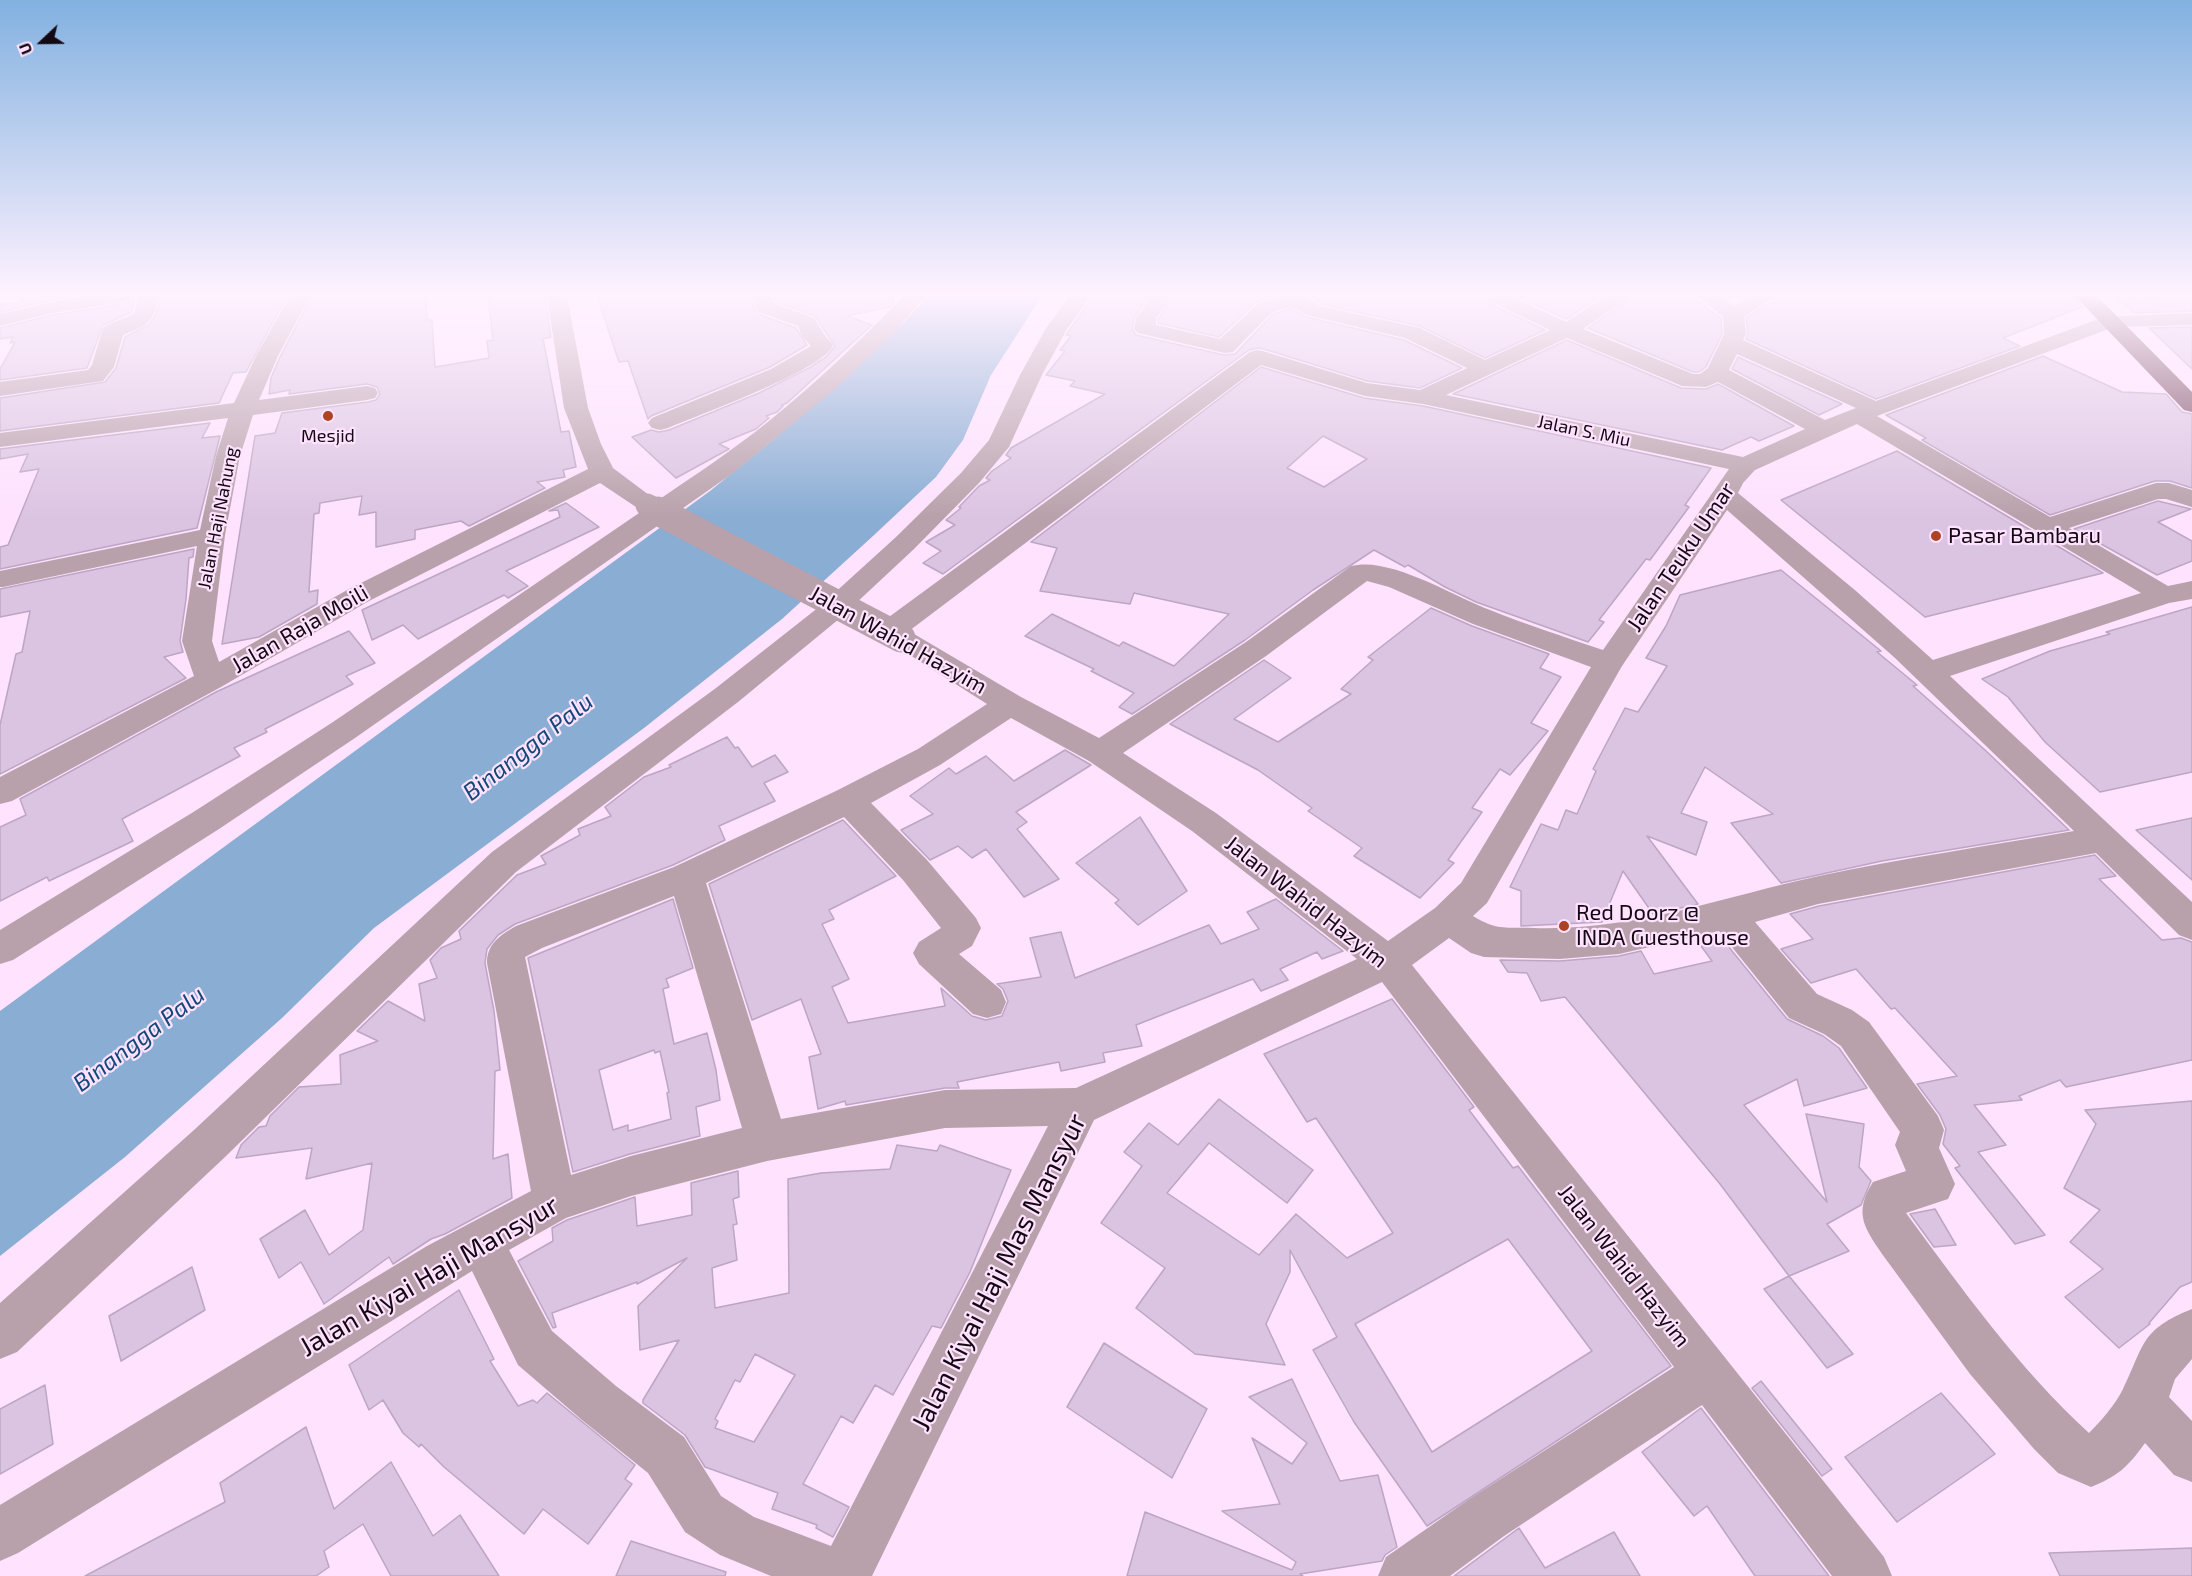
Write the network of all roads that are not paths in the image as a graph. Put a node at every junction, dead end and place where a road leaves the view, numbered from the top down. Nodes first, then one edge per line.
1 (101, 370) edge
2 (261, 370) edge
3 (569, 370) edge
4 (786, 370) edge
5 (842, 370) edge
6 (1034, 370) edge
7 (1242, 370) edge
8 (1299, 370) edge
9 (1481, 370) edge
10 (1658, 370) edge
11 (1713, 370) edge
12 (1784, 370) edge
13 (1981, 370) edge
14 (2158, 370) edge
15 (1708, 377) junction
16 (0, 389) edge
17 (367, 393) dead end
18 (1423, 397) junction
19 (2192, 405) edge
20 (243, 409) junction
21 (1868, 412) junction
22 (660, 423) dead end
23 (1815, 433) junction
24 (0, 440) edge
25 (1746, 465) junction
26 (602, 472) junction
27 (1724, 495) junction
28 (2192, 500) edge
29 (2049, 526) junction
30 (212, 535) junction
31 (3, 579) dead end
32 (2192, 590) edge
33 (2164, 595) junction
34 (895, 635) junction
35 (1609, 663) junction
36 (1930, 672) junction
37 (210, 680) junction
38 (1010, 704) junction
39 (1101, 753) junction
40 (0, 792) edge
41 (848, 800) junction
42 (2102, 839) junction
43 (686, 877) junction
44 (1727, 915) junction
45 (1448, 918) junction
46 (2192, 925) edge
47 (0, 949) edge
48 (1388, 962) junction
49 (987, 1002) dead end
50 (1079, 1107) junction
51 (767, 1141) junction
52 (555, 1201) junction
53 (481, 1241) junction
54 (2192, 1332) edge
55 (0, 1335) edge
56 (1707, 1374) junction
57 (2142, 1404) junction
58 (2192, 1457) edge
59 (0, 1535) edge
60 (839, 1576) edge
61 (844, 1576) edge
62 (1405, 1576) edge
63 (1865, 1576) edge

1 - 16 street
2 - 20 street, Jalan Haji Nahung
3 - 26 street
4 - 22 street
5 - 47 street
6 - 55 street
7 - 34 street
8 - 18 street, Jalan S. Miu
9 - 18 street
10 - 15 street
11 - 15 street
12 - 21 street
13 - 21 street, Jalan Teuku Umar
14 - 19 highway
15 - 23 street
17 - 20 street
18 - 25 street, Jalan S. Miu
20 - 24 street
20 - 30 street, Jalan Haji Nahung
21 - 23 street, Jalan Teuku Umar
21 - 29 street
23 - 25 street, Jalan Teuku Umar
25 - 27 street, Jalan Teuku Umar
26 - 34 street, Jalan Wahid Hazyim, bridge
26 - 37 street, Jalan Raja Moili
27 - 35 street, Jalan Teuku Umar
27 - 36 street
28 - 29 street
29 - 33 street
30 - 31 street
30 - 37 street, Jalan Haji Nahung
32 - 33 street
33 - 36 street
34 - 38 street, Jalan Wahid Hazyim
35 - 39 street
35 - 45 street, Jalan Teuku Umar
36 - 42 street
37 - 40 street, Jalan Raja Moili
38 - 39 street, Jalan Wahid Hazyim
38 - 41 street
39 - 48 street, Jalan Wahid Hazyim
41 - 43 street
41 - 49 street
42 - 44 street
42 - 46 street
43 - 51 street
43 - 52 street
44 - 45 street
44 - 57 street
45 - 48 street, Jalan Teuku Umar
48 - 50 street, Jalan Kiyai Haji Mas Mansyur
48 - 56 street, Jalan Wahid Hazyim
50 - 51 street, Jalan Kiyai Haji Mansyur
50 - 61 street, Jalan Kiyai Haji Mas Mansyur
51 - 52 street, Jalan Kiyai Haji Mansyur
52 - 53 street, Jalan Kiyai Haji Mansyur
53 - 59 street, Jalan Kiyai Haji Mansyur
53 - 60 street
54 - 57 street
56 - 62 street
56 - 63 street, Jalan Wahid Hazyim
57 - 58 street

